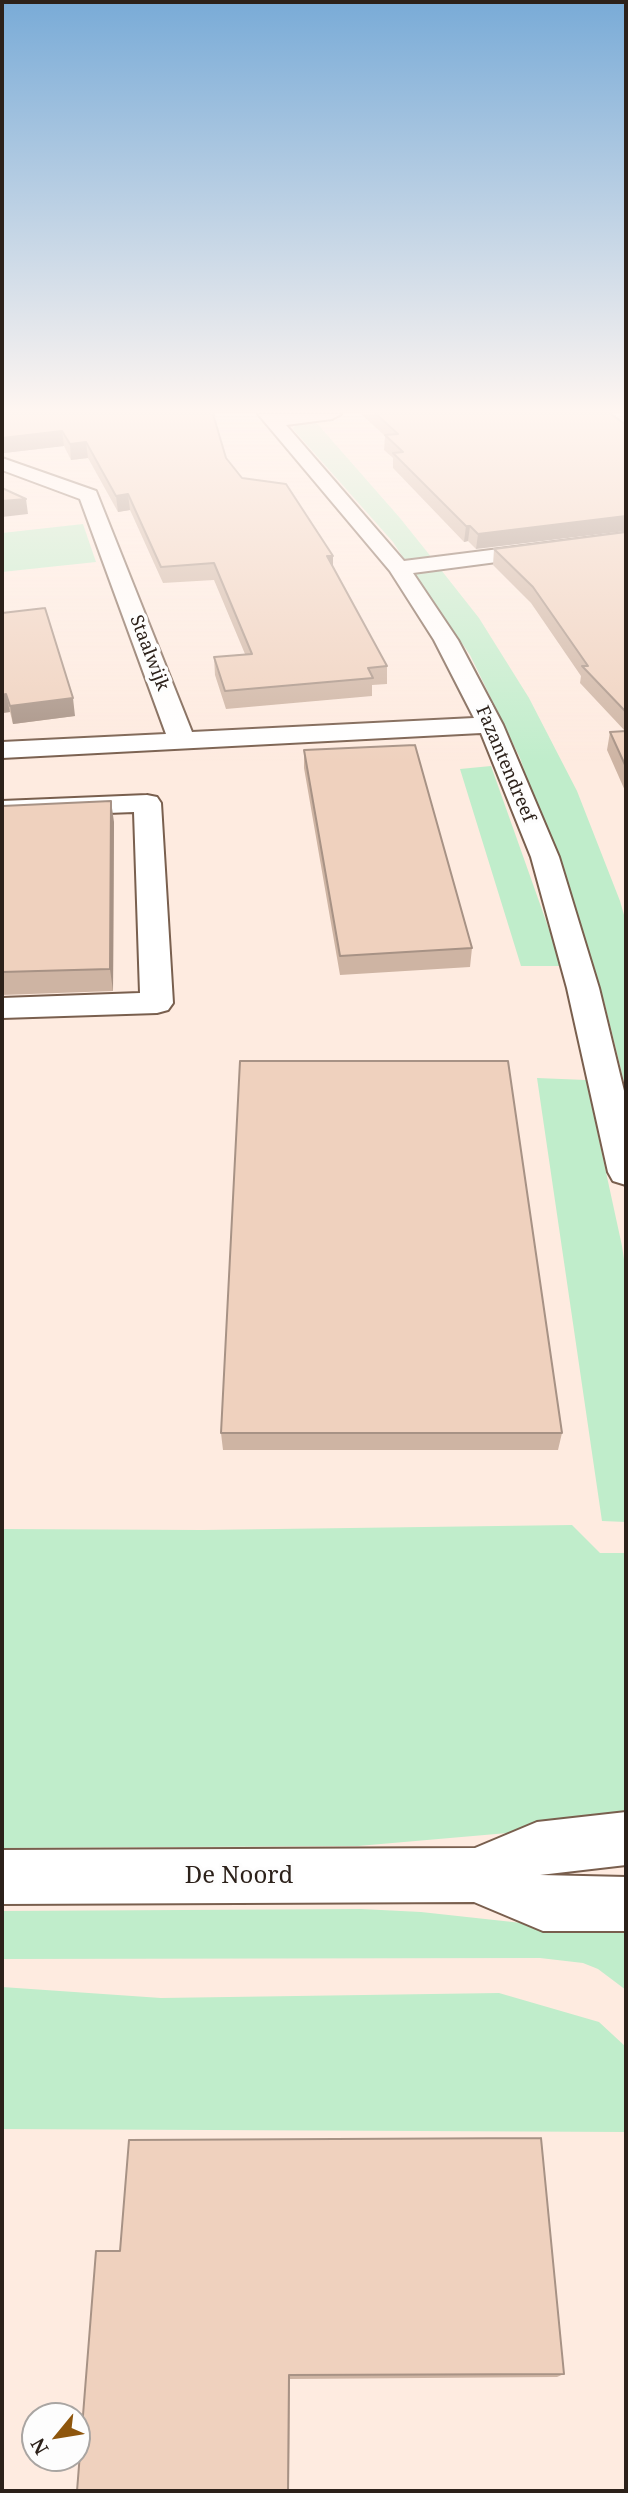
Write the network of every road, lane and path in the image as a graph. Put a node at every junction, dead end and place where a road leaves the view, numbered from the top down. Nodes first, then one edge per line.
1 (102, 530) edge
2 (367, 530) edge
3 (626, 539) edge
4 (399, 568) junction
5 (491, 725) junction
6 (182, 741) junction
7 (2, 750) edge
8 (2, 809) edge
9 (2, 1008) edge
10 (625, 1157) edge
11 (626, 1839) edge
12 (475, 1875) junction
13 (2, 1877) edge
14 (626, 1904) edge

1 - 6 street, Staalwijk
2 - 4 street, Fazantendreef
3 - 4 street
4 - 5 street, Fazantendreef
5 - 6 street
5 - 10 street, Fazantendreef
6 - 7 street
8 - 9 street
11 - 12 street, De Noord
12 - 13 street, De Noord
12 - 14 street, De Noord

